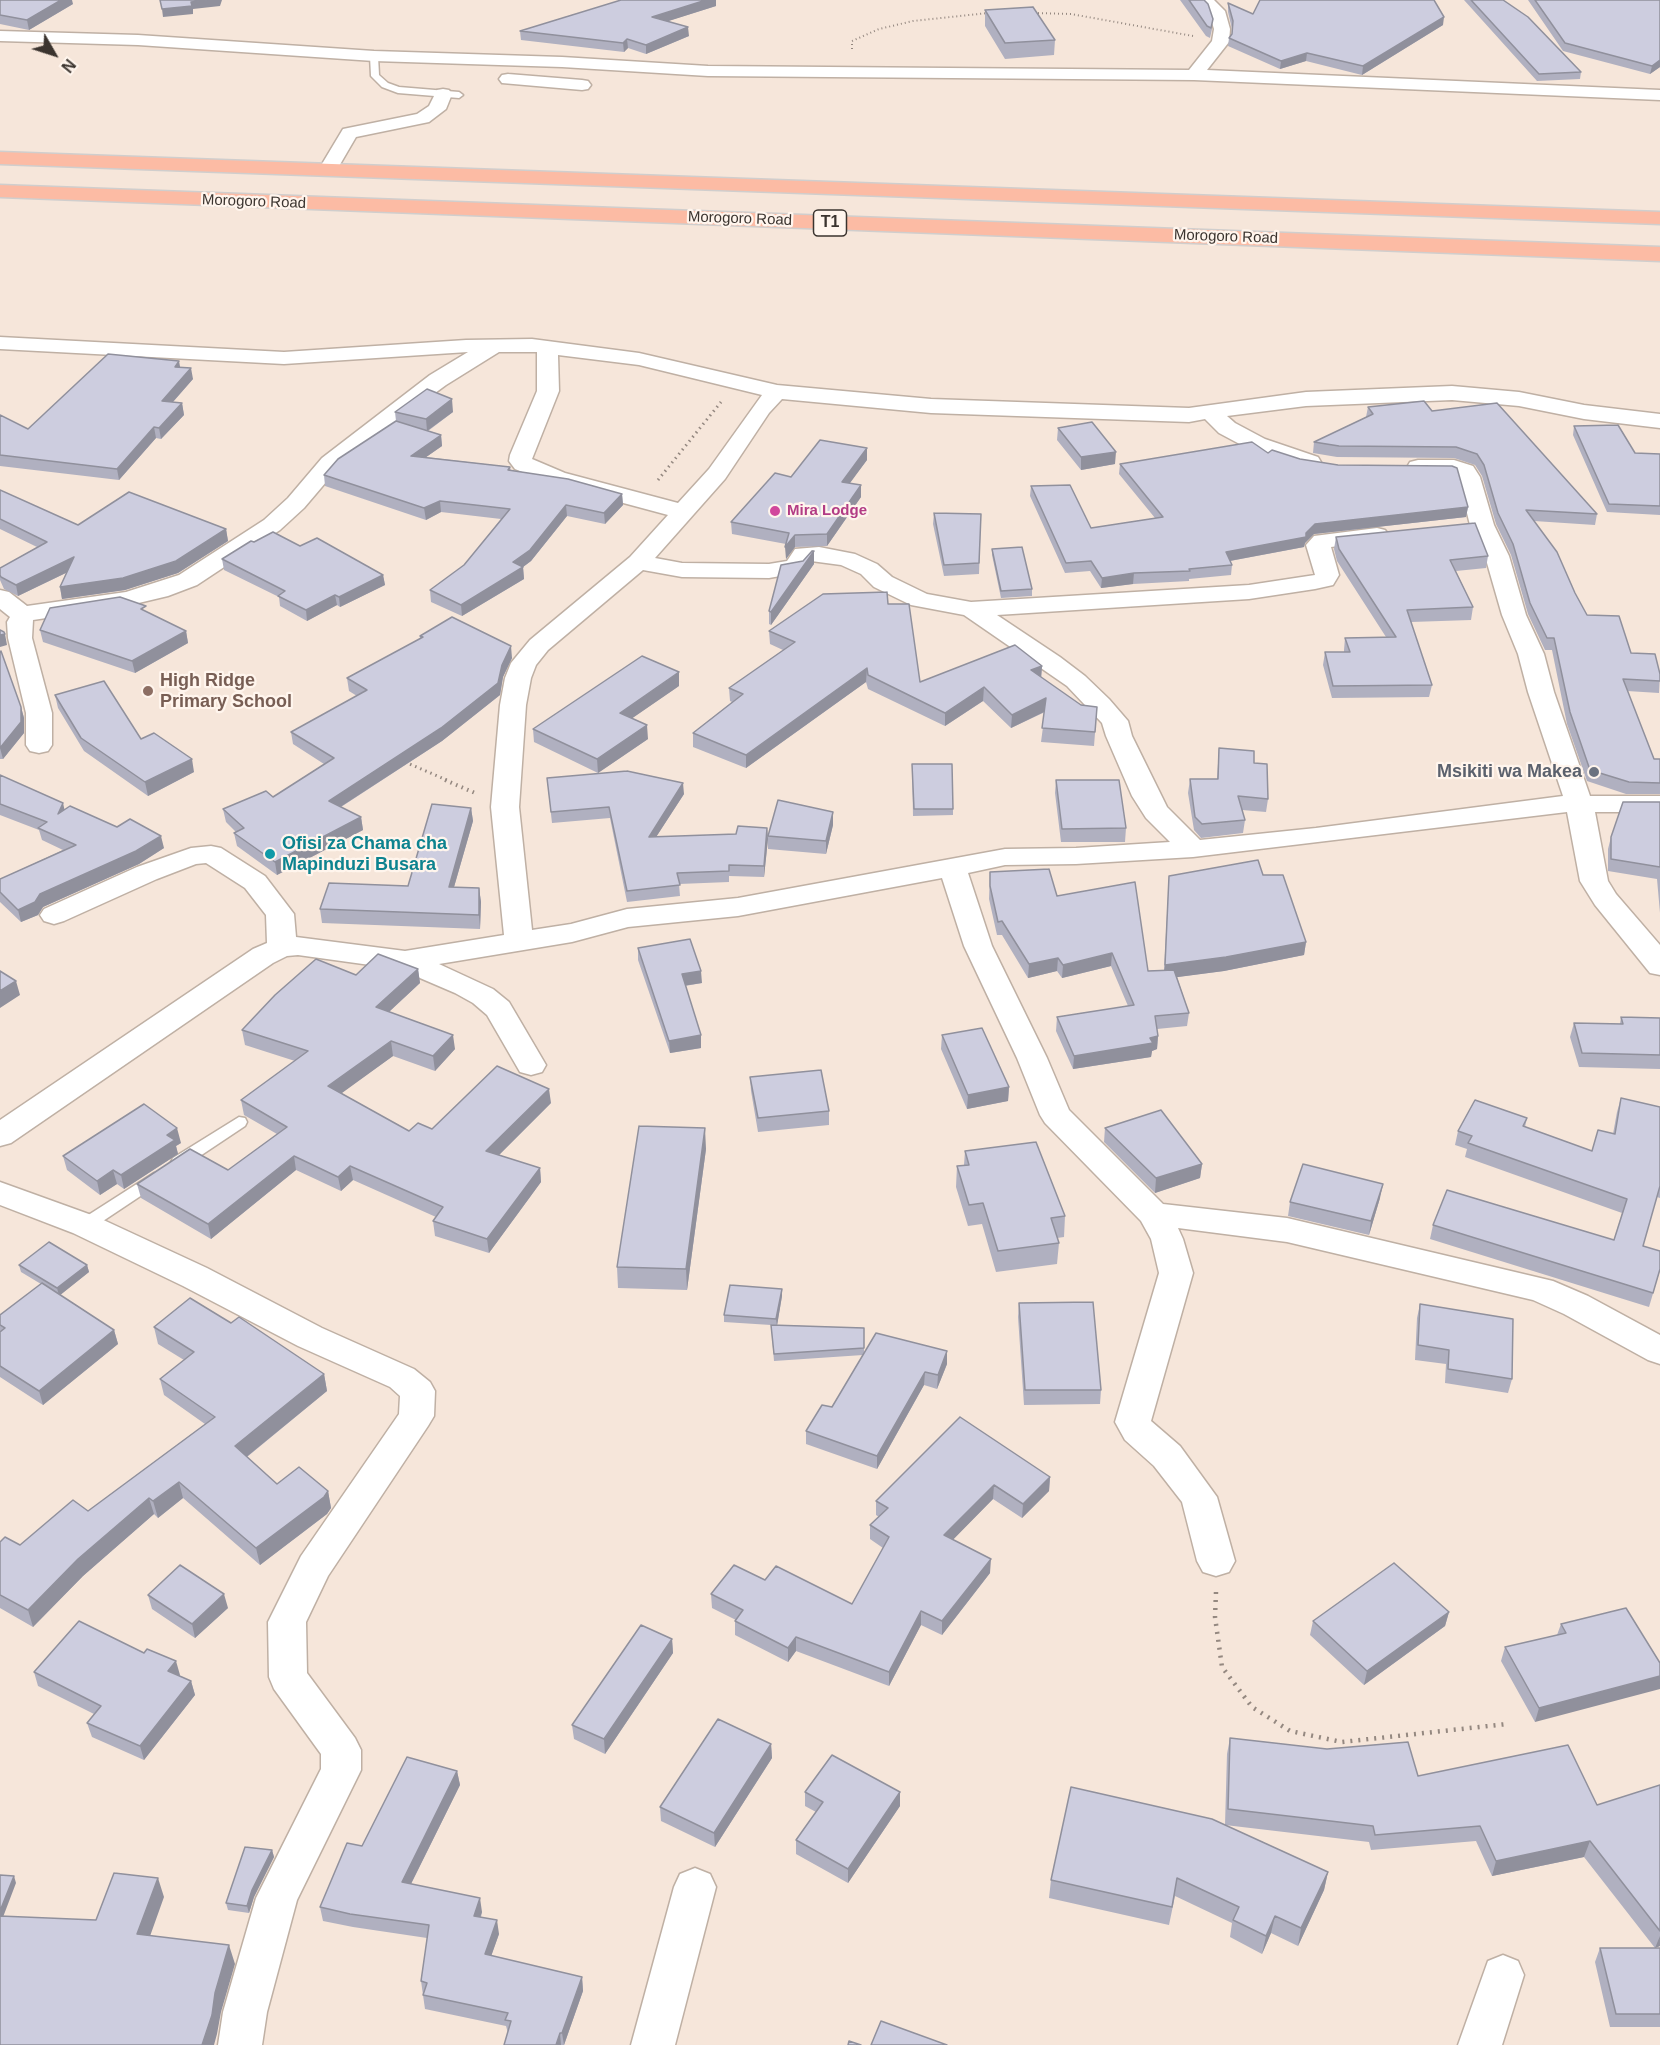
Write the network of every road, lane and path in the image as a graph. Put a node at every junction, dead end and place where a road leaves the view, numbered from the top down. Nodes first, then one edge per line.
1 (1204, 0) edge
2 (993, 13) edge
3 (1034, 13) edge
4 (0, 36) edge
5 (1220, 42) junction
6 (374, 56) junction
7 (498, 60) junction
8 (856, 70) junction
9 (1194, 75) junction
10 (582, 86) dead end
11 (451, 94) joint
12 (1660, 95) edge
13 (0, 158) edge
14 (328, 169) junction
15 (0, 191) edge
16 (27, 192) junction
17 (0, 205) edge
18 (1660, 218) edge
19 (1660, 254) edge
20 (0, 343) edge
21 (498, 344) junction
22 (547, 346) junction
23 (737, 384) junction
24 (777, 392) junction
25 (1212, 414) junction
26 (1660, 421) edge
27 (1337, 466) edge
28 (1397, 468) edge
29 (684, 512) junction
30 (1396, 532) edge
31 (638, 562) junction
32 (0, 597) edge
33 (971, 609) junction
34 (23, 615) junction
35 (39, 746) dead end
36 (398, 759) edge
37 (1579, 802) junction
38 (1660, 804) edge
39 (505, 807) junction
40 (1193, 849) junction
41 (952, 867) junction
42 (54, 915) dead end
43 (519, 942) junction
44 (282, 947) junction
45 (405, 960) junction
46 (1660, 966) edge
47 (531, 1065) dead end
48 (239, 1122) dead end
49 (0, 1135) edge
50 (0, 1193) edge
51 (1154, 1214) junction
52 (85, 1225) junction
53 (1660, 1350) edge
54 (1216, 1561) joint
55 (1507, 1724) dead end
56 (695, 1887) dead end
57 (1503, 1975) dead end
58 (240, 2045) edge
59 (653, 2045) edge
60 (1480, 2045) edge

1 - 5 street
2 - 8 path
3 - 5 path
4 - 6 street
5 - 9 street
6 - 7 street
6 - 11 lane
7 - 8 street
7 - 10 street
8 - 9 street
9 - 12 street
11 - 14 street
13 - 14 highway, Morogoro Road / T1
14 - 18 highway, Morogoro Road / T1
15 - 16 highway, Morogoro Road / T1
16 - 17 highway
16 - 19 highway, Morogoro Road / T1
20 - 21 street
21 - 22 street
21 - 34 street
22 - 23 street
22 - 29 street
23 - 24 street
23 - 29 path
24 - 25 street
24 - 29 street
25 - 26 street
25 - 27 street
28 - 37 street
29 - 31 street
30 - 33 street
31 - 33 street
31 - 39 street
32 - 34 street
33 - 40 street
34 - 35 street
36 - 39 path
37 - 38 street
37 - 40 street
37 - 46 street
39 - 43 street
40 - 41 street
41 - 43 street
41 - 51 street
42 - 44 street
43 - 45 street
44 - 45 street
44 - 49 street
45 - 47 street
48 - 52 lane
50 - 52 street
51 - 53 street
51 - 54 street
52 - 58 street
54 - 55 path
56 - 59 street
57 - 60 street

